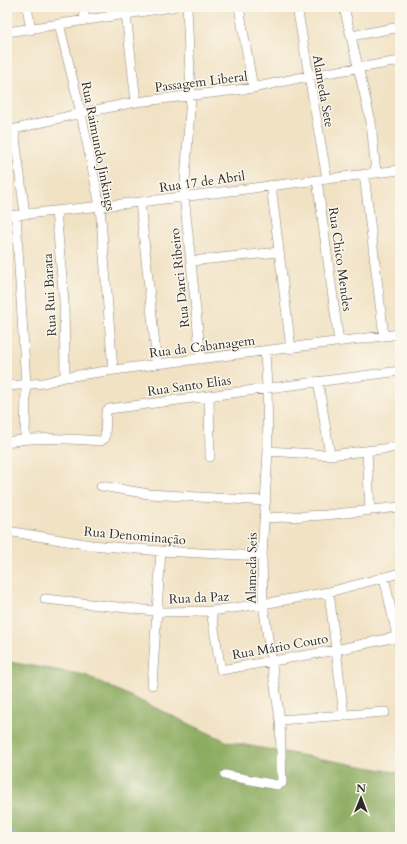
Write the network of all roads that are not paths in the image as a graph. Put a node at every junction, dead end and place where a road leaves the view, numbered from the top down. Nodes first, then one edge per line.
1 (27, 7) edge
2 (82, 7) edge
3 (172, 7) edge
4 (187, 7) edge
5 (239, 7) edge
6 (297, 7) edge
7 (344, 7) edge
8 (138, 10) edge
9 (126, 14) junction
10 (85, 20) junction
11 (59, 24) junction
12 (400, 27) edge
13 (30, 30) junction
14 (7, 32) edge
15 (351, 36) junction
16 (400, 61) edge
17 (360, 69) junction
18 (308, 76) junction
19 (252, 88) junction
20 (191, 96) junction
21 (136, 102) junction
22 (81, 113) junction
23 (10, 131) edge
24 (400, 170) edge
25 (376, 173) junction
26 (364, 174) junction
27 (327, 179) junction
28 (317, 180) junction
29 (271, 185) junction
30 (184, 196) junction
31 (140, 202) junction
32 (100, 206) junction
33 (56, 211) junction
34 (25, 214) junction
35 (11, 216) edge
36 (278, 252) junction
37 (191, 260) junction
38 (400, 334) edge
39 (384, 336) junction
40 (339, 342) junction
41 (291, 349) junction
42 (265, 352) junction
43 (201, 359) junction
44 (157, 364) junction
45 (113, 370) junction
46 (400, 371) edge
47 (65, 377) junction
48 (318, 381) junction
49 (26, 385) junction
50 (7, 386) edge
51 (268, 388) junction
52 (209, 396) junction
53 (25, 439) junction
54 (7, 442) edge
55 (400, 447) edge
56 (268, 451) junction
57 (367, 451) junction
58 (330, 454) junction
59 (210, 458) dead end
60 (101, 486) dead end
61 (266, 501) junction
62 (400, 506) edge
63 (370, 510) junction
64 (265, 518) junction
65 (7, 531) edge
66 (161, 551) junction
67 (262, 556) junction
68 (400, 573) edge
69 (384, 577) junction
70 (329, 592) junction
71 (45, 599) dead end
72 (263, 604) junction
73 (211, 611) junction
74 (157, 612) junction
75 (398, 637) edge
76 (336, 650) junction
77 (400, 650) edge
78 (271, 661) junction
79 (152, 685) dead end
80 (385, 712) dead end
81 (344, 716) junction
82 (280, 720) junction
83 (225, 775) dead end

1 - 13 street
2 - 10 street
3 - 8 street
4 - 20 street, Rua Darci Ribeiro
5 - 19 street
6 - 18 street, Alameda Sete
7 - 15 street
8 - 9 street
9 - 10 street
9 - 21 street
10 - 11 street
11 - 13 street
11 - 22 street, Rua Raimundo Jinkings
12 - 15 street
13 - 14 street
15 - 17 street
16 - 17 street, Passagem Liberal
17 - 18 street, Passagem Liberal
17 - 25 street
18 - 19 street, Passagem Liberal
18 - 27 street, Alameda Sete
19 - 20 street, Passagem Liberal
20 - 21 street, Passagem Liberal
20 - 30 street, Rua Darci Ribeiro
21 - 22 street, Passagem Liberal
22 - 23 street, Passagem Liberal
22 - 32 street, Rua Raimundo Jinkings
23 - 34 street
24 - 25 street, Rua 17 de Abril
25 - 26 street, Rua 17 de Abril
26 - 27 street, Rua 17 de Abril
26 - 39 street
27 - 28 street, Rua 17 de Abril
28 - 29 street, Rua 17 de Abril
28 - 40 street, Rua Chico Mendes
29 - 30 street, Rua 17 de Abril
29 - 36 street
30 - 31 street, Rua 17 de Abril
30 - 37 street, Rua Darci Ribeiro
31 - 32 street, Rua 17 de Abril
31 - 44 street
32 - 33 street, Rua 17 de Abril
32 - 45 street, Rua Raimundo Jinkings
33 - 34 street, Rua 17 de Abril
33 - 47 street, Rua Rui Barata
34 - 35 street, Rua 17 de Abril
35 - 49 street
36 - 37 street
36 - 41 street
37 - 43 street, Rua Darci Ribeiro
38 - 39 street, Rua da Cabanagem
39 - 40 street, Rua da Cabanagem
40 - 41 street, Rua da Cabanagem
41 - 42 street, Rua da Cabanagem
42 - 43 street, Rua da Cabanagem
42 - 51 street, Alameda Seis
43 - 44 street, Rua da Cabanagem
44 - 45 street, Rua da Cabanagem
45 - 47 street, Rua da Cabanagem
46 - 48 street, Rua Santo Elias
47 - 49 street, Rua da Cabanagem
48 - 51 street, Rua Santo Elias
48 - 58 street
49 - 50 street, Rua da Cabanagem
49 - 53 street
51 - 52 street, Rua Santo Elias
51 - 56 street, Alameda Seis
52 - 53 street, Rua Santo Elias
52 - 59 street
53 - 54 street, Rua Santo Elias
55 - 57 street
56 - 58 street
56 - 61 street, Alameda Seis
57 - 58 street
57 - 63 street
60 - 61 street
61 - 64 street, Alameda Seis
62 - 63 street
63 - 64 street
64 - 67 street, Alameda Seis
65 - 66 street, Rua Denominação
66 - 67 street, Rua Denominação
66 - 74 street
67 - 72 street, Alameda Seis
68 - 69 street, Rua da Paz
69 - 70 street, Rua da Paz
69 - 75 street
70 - 72 street, Rua da Paz
70 - 76 street
71 - 74 street, Rua da Paz
72 - 73 street, Rua da Paz
72 - 78 street, Alameda Seis
73 - 74 street, Rua da Paz
73 - 78 street, Rua Mário Couto
74 - 79 street
75 - 76 street, Rua Mário Couto
75 - 77 street
76 - 78 street, Rua Mário Couto
76 - 81 street
78 - 82 street, Alameda Seis
80 - 81 street
81 - 82 street
82 - 83 street, Alameda Seis

